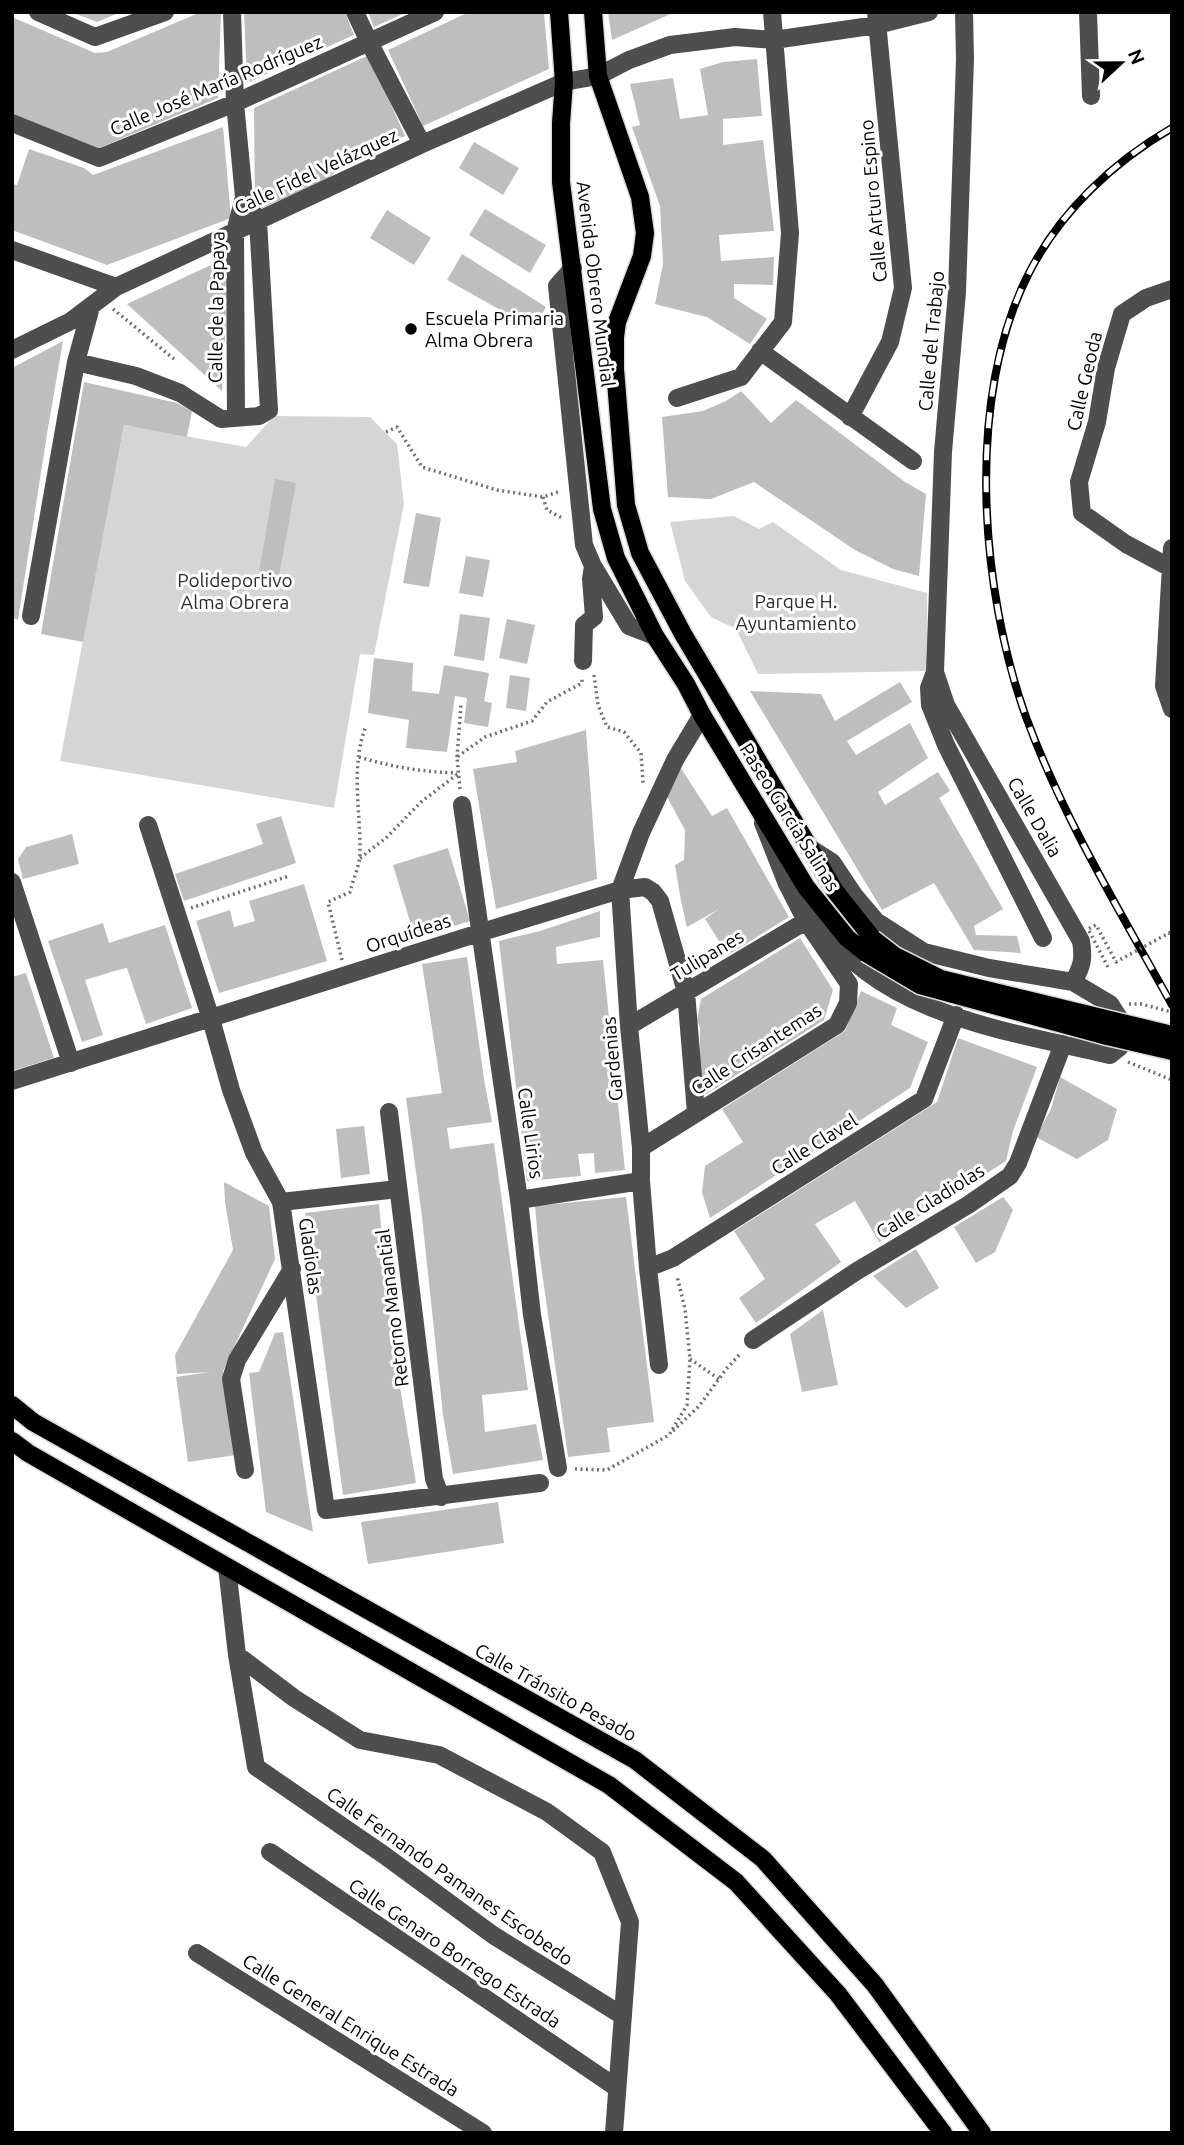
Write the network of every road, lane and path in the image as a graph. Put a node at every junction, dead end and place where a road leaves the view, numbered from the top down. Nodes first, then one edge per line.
1 (38, 12) edge
2 (165, 12) edge
3 (232, 12) edge
4 (355, 12) edge
5 (435, 12) edge
6 (559, 12) edge
7 (593, 12) edge
8 (772, 12) edge
9 (929, 12) edge
10 (964, 12) edge
11 (1088, 12) edge
12 (877, 19) edge
13 (774, 40) junction
14 (369, 43) junction
15 (598, 76) junction
16 (564, 82) junction
17 (1091, 96) dead end
18 (235, 103) junction
19 (12, 123) edge
20 (422, 144) junction
21 (244, 197) junction
22 (258, 221) junction
23 (235, 232) junction
24 (12, 250) edge
25 (573, 268) junction
26 (116, 286) junction
27 (1172, 289) edge
28 (96, 302) junction
29 (12, 333) edge
30 (39, 338) junction
31 (12, 350) edge
32 (760, 351) junction
33 (174, 359) dead end
34 (76, 362) junction
35 (677, 398) dead end
36 (850, 417) junction
37 (236, 418) junction
38 (386, 432) dead end
39 (913, 461) dead end
40 (576, 486) junction
41 (1172, 548) edge
42 (640, 553) joint
43 (616, 558) joint
44 (593, 566) junction
45 (1171, 567) edge
46 (32, 616) dead end
47 (656, 636) junction
48 (589, 667) junction
49 (935, 672) junction
50 (461, 705) dead end
51 (1172, 709) edge
52 (702, 715) junction
53 (366, 726) dead end
54 (359, 757) junction
55 (457, 757) junction
56 (459, 773) junction
57 (642, 790) dead end
58 (462, 805) joint
59 (759, 811) junction
60 (148, 825) dead end
61 (810, 848) junction
62 (360, 858) junction
63 (289, 876) dead end
64 (12, 882) edge
65 (806, 887) junction
66 (620, 890) junction
67 (177, 913) junction
68 (806, 921) junction
69 (482, 932) junction
70 (1042, 938) dead end
71 (1172, 938) edge
72 (870, 946) junction
73 (1108, 967) dead end
74 (345, 976) junction
75 (1073, 982) junction
76 (686, 992) junction
77 (1110, 1004) junction
78 (1172, 1012) edge
79 (956, 1015) junction
80 (211, 1019) junction
81 (629, 1026) junction
82 (1172, 1035) edge
83 (1063, 1044) junction
84 (1172, 1051) edge
85 (1110, 1055) junction
86 (71, 1063) junction
87 (1172, 1080) edge
88 (12, 1081) edge
89 (389, 1112) dead end
90 (696, 1113) junction
91 (641, 1148) junction
92 (641, 1181) junction
93 (398, 1189) junction
94 (519, 1200) junction
95 (281, 1202) junction
96 (673, 1258) junction
97 (648, 1268) junction
98 (292, 1269) junction
99 (753, 1340) joint
100 (690, 1359) junction
101 (659, 1365) dead end
102 (719, 1379) junction
103 (12, 1405) edge
104 (669, 1435) junction
105 (12, 1441) edge
106 (558, 1468) joint
107 (245, 1470) dead end
108 (540, 1483) dead end
109 (441, 1497) junction
110 (227, 1567) junction
111 (237, 1655) junction
112 (270, 1852) dead end
113 (197, 1953) dead end
114 (623, 2016) junction
115 (617, 2088) junction
116 (483, 2133) edge
117 (614, 2133) edge
118 (943, 2133) edge
119 (982, 2133) edge

1 - 2 street
3 - 18 street, Calle de la Papaya
4 - 14 street
5 - 14 street, Calle José María Rodríguez
6 - 16 main road, Avenida Obrero Mundial
7 - 15 main road, Avenida Obrero Mundial
8 - 13 street
9 - 12 street, Calle Fidel Velázquez
10 - 49 street, Calle del Trabajo
11 - 17 street
12 - 13 street, Calle Fidel Velázquez
12 - 36 street, Calle Arturo Espino
13 - 15 street, Calle Fidel Velázquez
13 - 32 street
14 - 18 street, Calle José María Rodríguez
14 - 20 street
15 - 16 street, Calle Fidel Velázquez
15 - 42 main road, Avenida Obrero Mundial
16 - 20 street, Calle Fidel Velázquez
16 - 25 main road, Avenida Obrero Mundial
18 - 19 street, Calle José María Rodríguez
18 - 21 street, Calle de la Papaya
20 - 22 street, Calle Fidel Velázquez
21 - 22 street, Calle de la Papaya
21 - 23 street, Calle de la Papaya
22 - 23 street, Calle Fidel Velázquez
22 - 37 street, Calle de la Papaya
23 - 26 street, Calle Fidel Velázquez
23 - 37 street, Calle de la Papaya
24 - 26 street
25 - 40 street
25 - 43 main road, Avenida Obrero Mundial
26 - 28 street, Calle Fidel Velázquez
27 - 45 street, Calle Geoda
28 - 30 street, Calle Fidel Velázquez
28 - 33 path
28 - 34 street
29 - 30 street
30 - 31 street, Calle Fidel Velázquez
32 - 35 street
32 - 36 street
34 - 37 street
34 - 46 street
36 - 39 street
38 - 40 path
40 - 44 street
41 - 45 street
42 - 61 main road, Paseo García Salinas
43 - 47 main road, Paseo García Salinas
44 - 47 street
44 - 48 street
45 - 51 street
47 - 52 main road, Paseo García Salinas
48 - 55 path
48 - 57 path
49 - 70 street
49 - 75 street, Calle Dalia
50 - 55 path
52 - 59 main road, Paseo García Salinas
52 - 66 street, Gardenias
53 - 54 path
54 - 56 path
54 - 62 path
55 - 56 path
56 - 58 path
56 - 62 path
58 - 69 street, Calle Lirios
59 - 65 main road, Paseo García Salinas
59 - 68 street, Calle Crisantemas
60 - 67 street, Gladiolas
61 - 72 main road, Paseo García Salinas
61 - 75 street
62 - 74 path
63 - 67 path
64 - 86 street
65 - 72 main road, Paseo García Salinas
65 - 79 street
66 - 69 street, Orquídeas
66 - 76 street
66 - 81 street, Gardenias
67 - 80 street, Gladiolas
68 - 76 street, Tulipanes
68 - 90 street, Calle Crisantemas
69 - 74 street, Orquídeas
69 - 94 street, Calle Lirios
71 - 73 path, bridge
72 - 82 main road, Paseo García Salinas, bridge
72 - 84 main road, Paseo García Salinas, bridge
74 - 80 street, Orquídeas
75 - 77 street
76 - 81 street, Tulipanes
76 - 90 street
77 - 78 path
77 - 85 street
79 - 83 street
79 - 96 street, Calle Clavel
80 - 86 street, Orquídeas
80 - 95 street, Gladiolas
81 - 91 street, Gardenias
83 - 85 street
83 - 99 street, Calle Gladiolas
85 - 87 path
86 - 88 street, Orquídeas
89 - 93 street, Retorno Manantial
90 - 91 street, Calle Crisantemas
91 - 92 street, Gardenias
92 - 94 street
92 - 97 street, Gardenias
93 - 95 street
93 - 109 street, Retorno Manantial
94 - 106 street, Calle Lirios
95 - 98 street, Gladiolas
96 - 97 street, Calle Clavel
96 - 100 path
97 - 101 street, Gardenias
98 - 107 street
98 - 109 street, Gladiolas
99 - 102 path
100 - 102 path
100 - 104 path
102 - 104 path
103 - 119 main road, Calle Tránsito Pesado
104 - 106 path
105 - 110 main road
108 - 109 street
110 - 111 street
110 - 118 main road
111 - 114 street, Calle Fernando Pamanes Escobedo
111 - 114 street
112 - 115 street, Calle Genaro Borrego Estrada
113 - 116 street, Calle General Enrique Estrada
114 - 115 street
115 - 117 street

